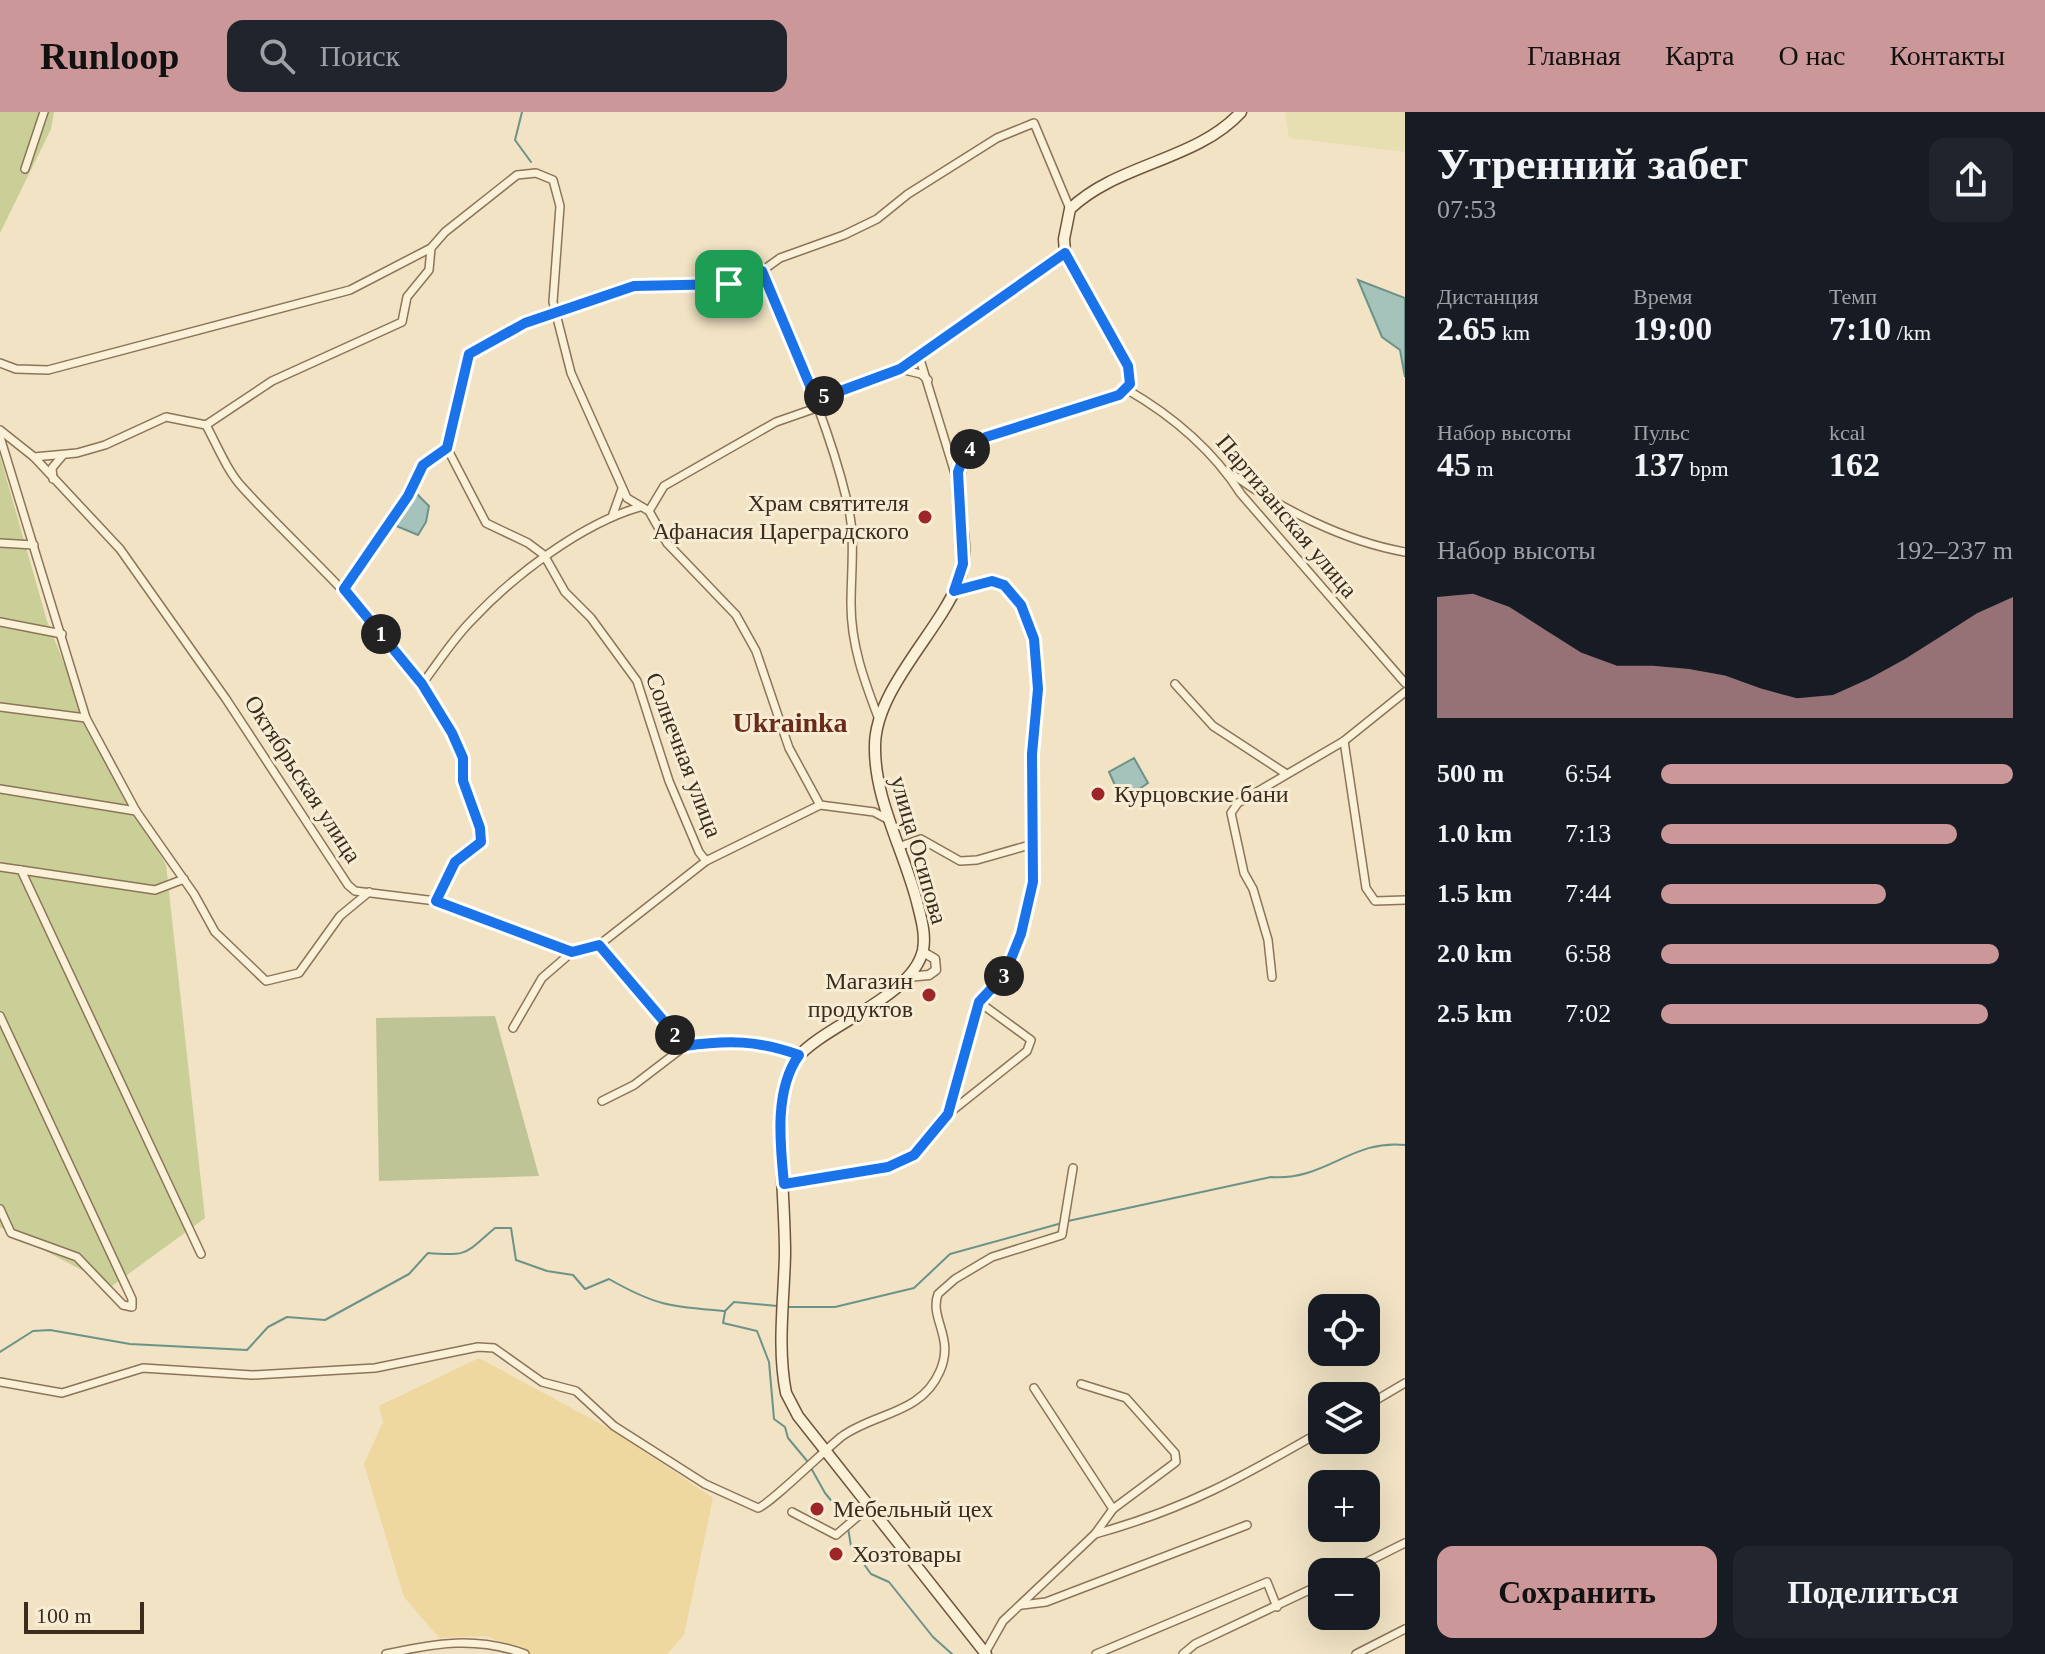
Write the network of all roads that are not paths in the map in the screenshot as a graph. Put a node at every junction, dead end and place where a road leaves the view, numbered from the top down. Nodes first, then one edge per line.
1 (44, 112) edge
2 (1241, 112) edge
3 (25, 169) dead end
4 (1070, 209) junction
5 (431, 248) junction
6 (1065, 253) junction
7 (762, 271) junction
8 (555, 314) junction
9 (919, 356) junction
10 (0, 363) edge
11 (900, 369) junction
12 (930, 382) junction
13 (1126, 389) junction
14 (817, 403) junction
15 (206, 425) junction
16 (0, 430) edge
17 (0, 437) edge
18 (447, 448) junction
19 (63, 455) junction
20 (34, 457) junction
21 (1224, 468) junction
22 (53, 479) junction
23 (958, 486) junction
24 (622, 487) junction
25 (640, 507) junction
26 (649, 511) junction
27 (609, 519) junction
28 (0, 543) edge
29 (34, 545) junction
30 (1405, 552) edge
31 (544, 555) junction
32 (344, 589) junction
33 (954, 591) junction
34 (0, 622) edge
35 (62, 634) junction
36 (1405, 683) edge
37 (422, 684) junction
38 (1175, 684) dead end
39 (1405, 692) edge
40 (0, 707) edge
41 (878, 717) junction
42 (86, 718) junction
43 (1344, 741) junction
44 (1285, 773) junction
45 (0, 789) edge
46 (820, 805) junction
47 (136, 811) junction
48 (891, 821) junction
49 (1033, 844) junction
50 (901, 846) junction
51 (706, 861) junction
52 (0, 867) edge
53 (21, 870) junction
54 (184, 879) junction
55 (369, 892) junction
56 (1405, 900) edge
57 (436, 901) junction
58 (599, 945) junction
59 (572, 952) junction
60 (923, 952) junction
61 (907, 977) junction
62 (1272, 977) dead end
63 (979, 1002) junction
64 (0, 1016) edge
65 (513, 1028) dead end
66 (685, 1046) junction
67 (799, 1055) junction
68 (602, 1101) dead end
69 (948, 1114) junction
70 (1073, 1168) dead end
71 (784, 1184) junction
72 (0, 1209) edge
73 (201, 1254) dead end
74 (0, 1382) edge
75 (1405, 1383) edge
76 (1081, 1384) dead end
77 (1034, 1388) dead end
78 (1380, 1398) edge
79 (1308, 1439) edge
80 (827, 1450) junction
81 (870, 1506) junction
82 (1113, 1509) junction
83 (792, 1512) dead end
84 (1247, 1525) dead end
85 (1095, 1534) junction
86 (1405, 1543) edge
87 (1375, 1558) edge
88 (1308, 1591) edge
89 (1020, 1606) junction
90 (1277, 1607) junction
91 (1405, 1629) edge
92 (419, 1650) edge
93 (985, 1653) edge
94 (386, 1654) edge
95 (525, 1654) edge
96 (1096, 1654) edge
97 (1183, 1654) edge
98 (1356, 1654) edge

1 - 3 street
2 - 4 main road
4 - 6 main road
4 - 7 street
5 - 8 street
5 - 10 street
5 - 15 street
6 - 9 street
6 - 13 main road
7 - 8 street
7 - 14 street
8 - 18 street
8 - 24 street
9 - 11 street
9 - 12 street
11 - 12 street
11 - 14 street
12 - 23 street
13 - 21 street, Партизанская улица
13 - 23 main road, улица Осипова
14 - 26 street
14 - 41 street
15 - 19 street
15 - 32 street
16 - 20 street, Октябрьская улица
17 - 29 street
18 - 31 street, Солнечная улица
18 - 32 street
19 - 20 street
19 - 22 street
20 - 22 street, Октябрьская улица
21 - 30 street
21 - 36 street, Партизанская улица
22 - 55 street, Октябрьская улица
23 - 33 main road, улица Осипова
24 - 25 street
24 - 27 street
25 - 26 street
25 - 27 street
26 - 46 street
27 - 31 street
28 - 29 street
29 - 35 street
31 - 37 street
31 - 51 street, Солнечная улица
32 - 37 street
33 - 41 main road, улица Осипова
33 - 49 street
34 - 35 street
35 - 42 street
37 - 57 street
38 - 44 street
39 - 43 street
40 - 42 street
41 - 48 main road, улица Осипова
42 - 47 street
43 - 44 street
43 - 56 street
44 - 62 street
45 - 47 street
46 - 48 street
46 - 51 street
47 - 54 street
48 - 50 main road, улица Осипова
49 - 50 street
49 - 63 street
50 - 60 main road, улица Осипова
51 - 58 street
52 - 53 street
53 - 54 street
53 - 73 street
54 - 55 street
55 - 57 street, Октябрьская улица
57 - 59 street, Октябрьская улица
58 - 59 street
58 - 66 street
59 - 65 street
60 - 61 main road, улица Осипова
60 - 61 street
61 - 67 main road, улица Осипова
63 - 69 street
63 - 69 street
64 - 72 street
66 - 67 street
66 - 68 street
67 - 71 main road
69 - 71 street
70 - 80 street
71 - 80 main road
74 - 80 street
75 - 78 street
76 - 82 street
77 - 82 street
79 - 85 street
80 - 81 main road
81 - 83 street
81 - 93 main road
82 - 85 street
84 - 89 street
85 - 89 street
86 - 87 street
88 - 90 street
89 - 93 street
90 - 96 street
90 - 97 street
91 - 98 street
92 - 94 street
92 - 95 street

